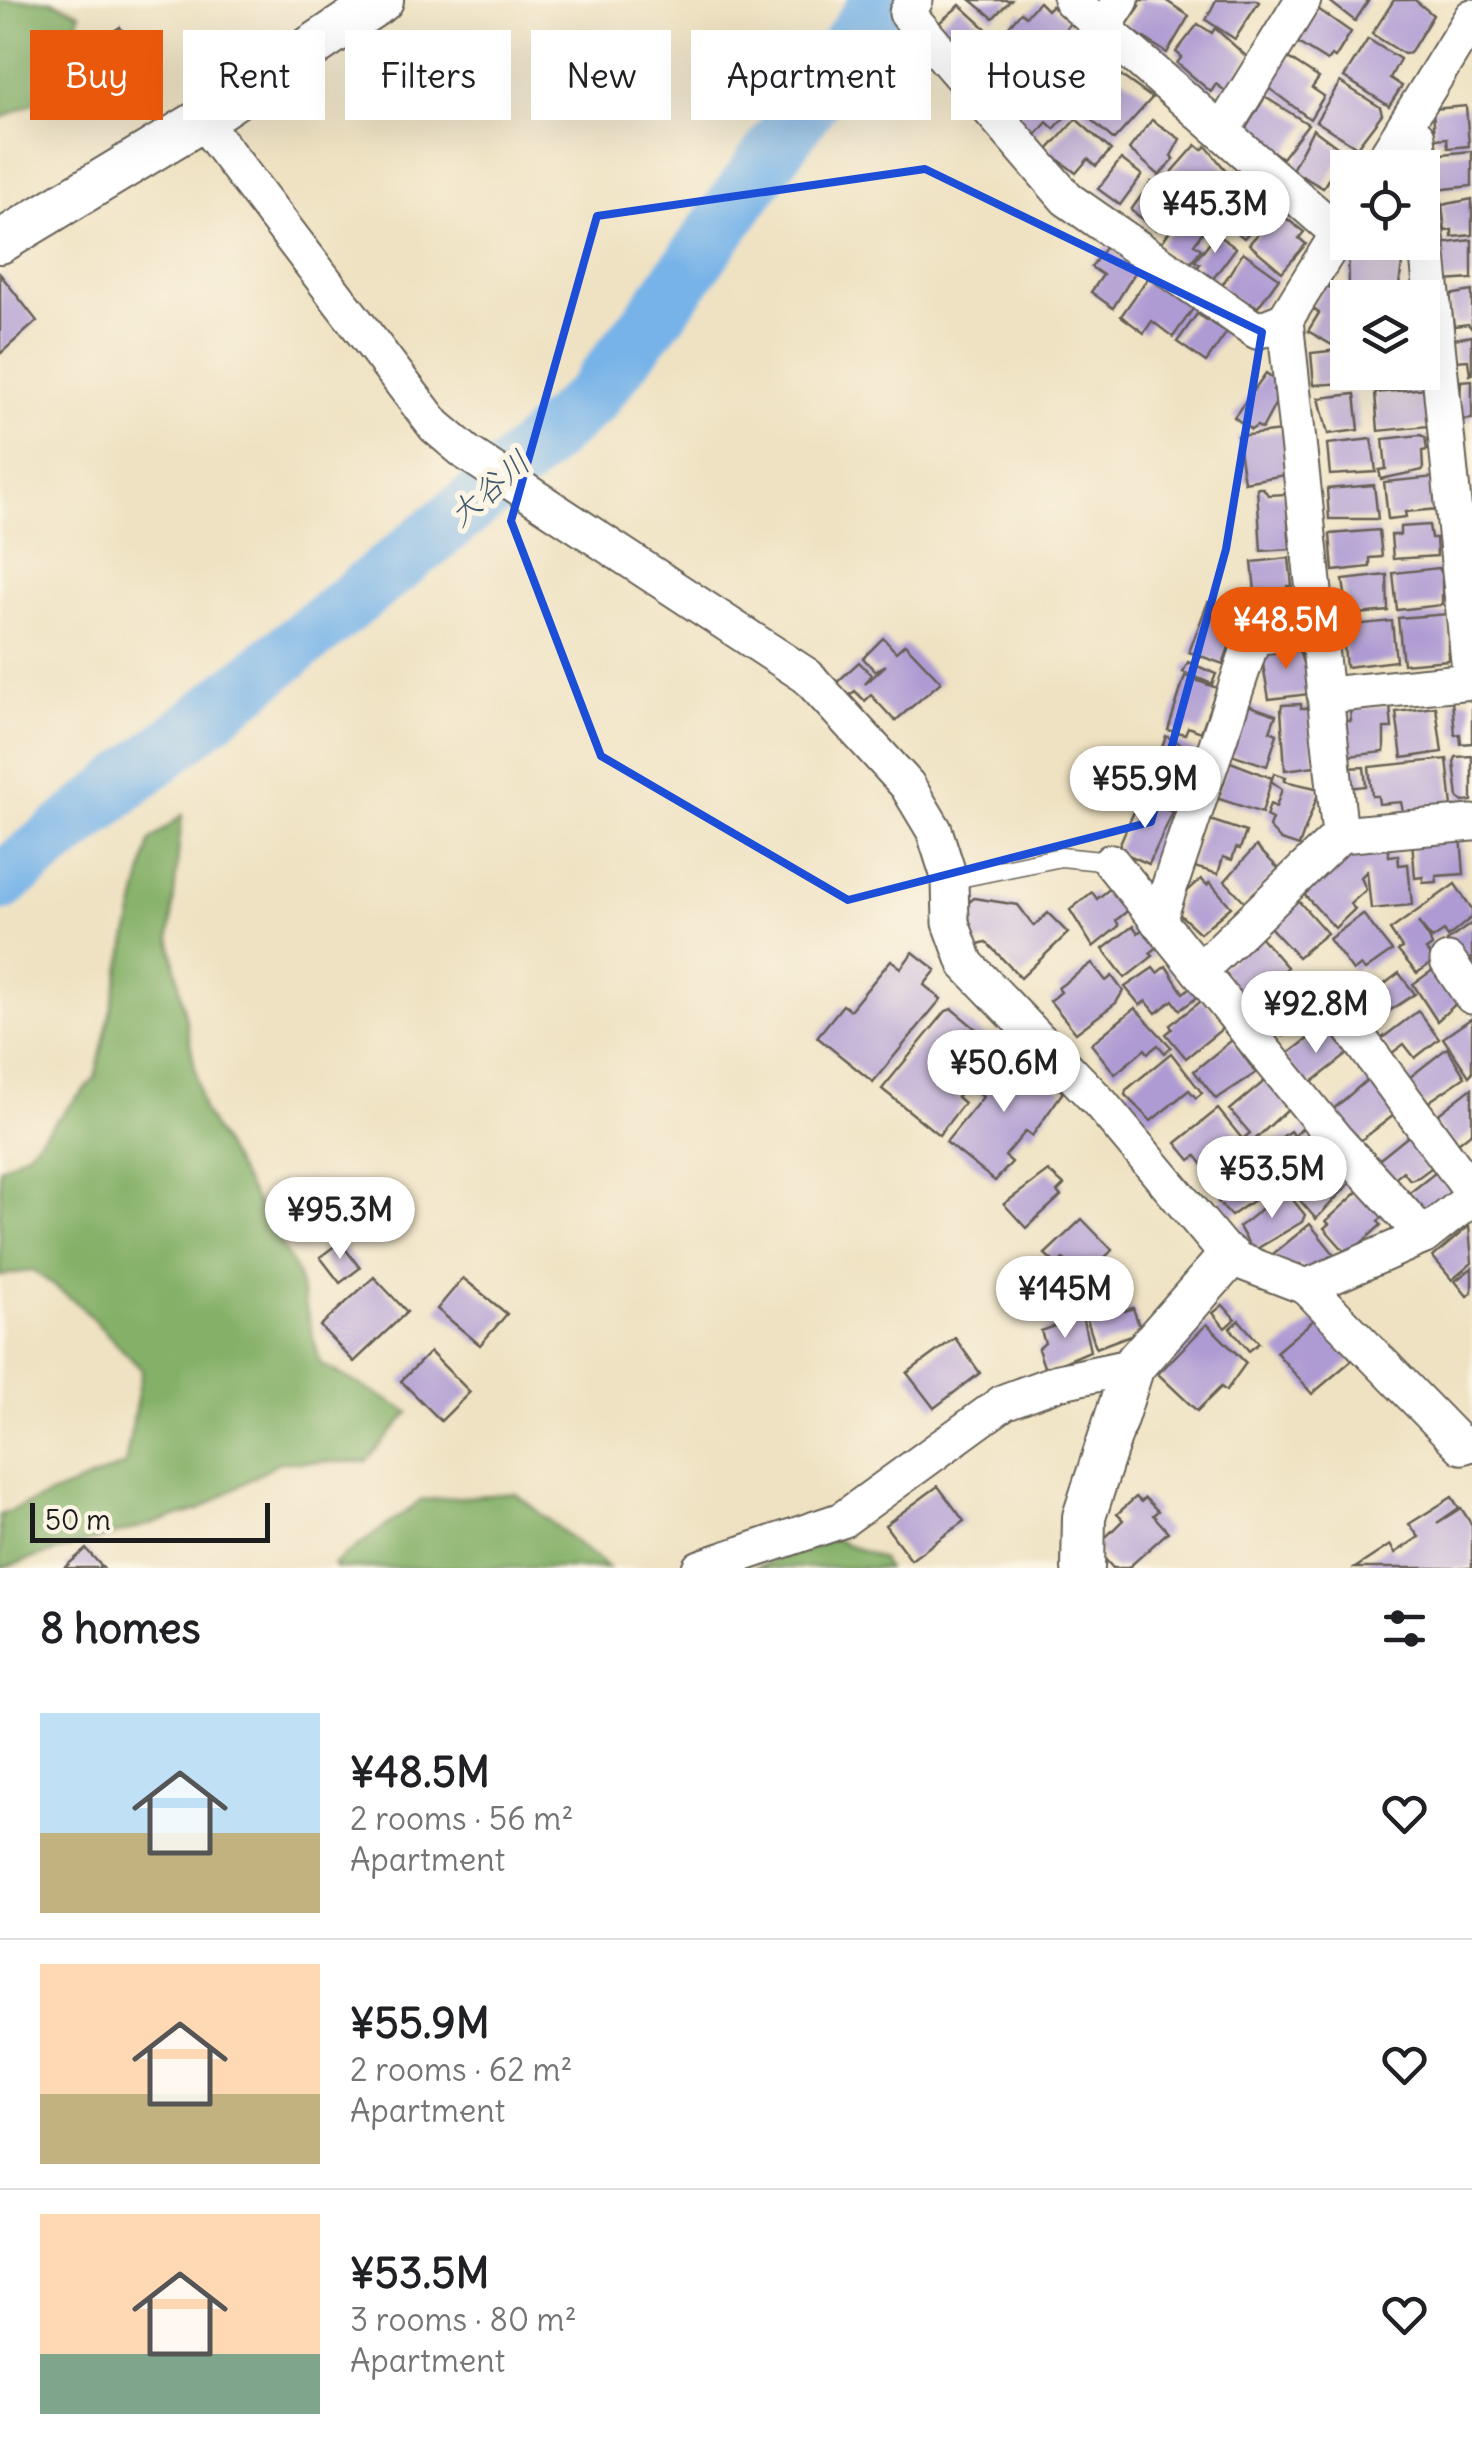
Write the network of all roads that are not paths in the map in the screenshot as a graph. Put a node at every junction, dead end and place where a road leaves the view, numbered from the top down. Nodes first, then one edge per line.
1 (382, 0) edge
2 (915, 0) edge
3 (1071, 0) edge
4 (1303, 0) edge
5 (1112, 14) edge
6 (1472, 16) edge
7 (325, 38) edge
8 (1457, 67) edge
9 (202, 120) joint
10 (1404, 128) junction
11 (1222, 131) junction
12 (1390, 150) edge
13 (1418, 150) edge
14 (1330, 215) edge
15 (0, 242) edge
16 (1330, 246) edge
17 (1429, 260) edge
18 (1285, 320) junction
19 (1319, 629) junction
20 (1472, 681) edge
21 (1327, 695) junction
22 (1472, 823) edge
23 (1340, 836) junction
24 (1110, 862) joint
25 (950, 880) junction
26 (1158, 921) junction
27 (1448, 962) dead end
28 (1199, 971) junction
29 (1472, 996) edge
30 (1339, 1011) dead end
31 (1469, 1205) edge
32 (1424, 1236) junction
33 (1228, 1258) junction
34 (1308, 1287) junction
35 (1133, 1366) junction
36 (1469, 1450) edge
37 (700, 1568) edge
38 (1083, 1568) edge

1 - 7 street
2 - 18 street
3 - 5 street
4 - 11 street
5 - 11 street
6 - 8 street
8 - 10 street
9 - 15 street
9 - 25 street
10 - 12 street
10 - 13 street
11 - 14 street
16 - 18 street
17 - 20 street
18 - 19 street
19 - 21 street
19 - 26 street
20 - 21 street
21 - 23 street
22 - 23 street
23 - 28 street
24 - 25 lane
24 - 26 street
25 - 33 street
26 - 28 street
27 - 29 street
28 - 32 street
30 - 31 street
31 - 32 street
32 - 34 street
33 - 34 street
33 - 35 street
34 - 36 street
35 - 37 street
35 - 38 street

